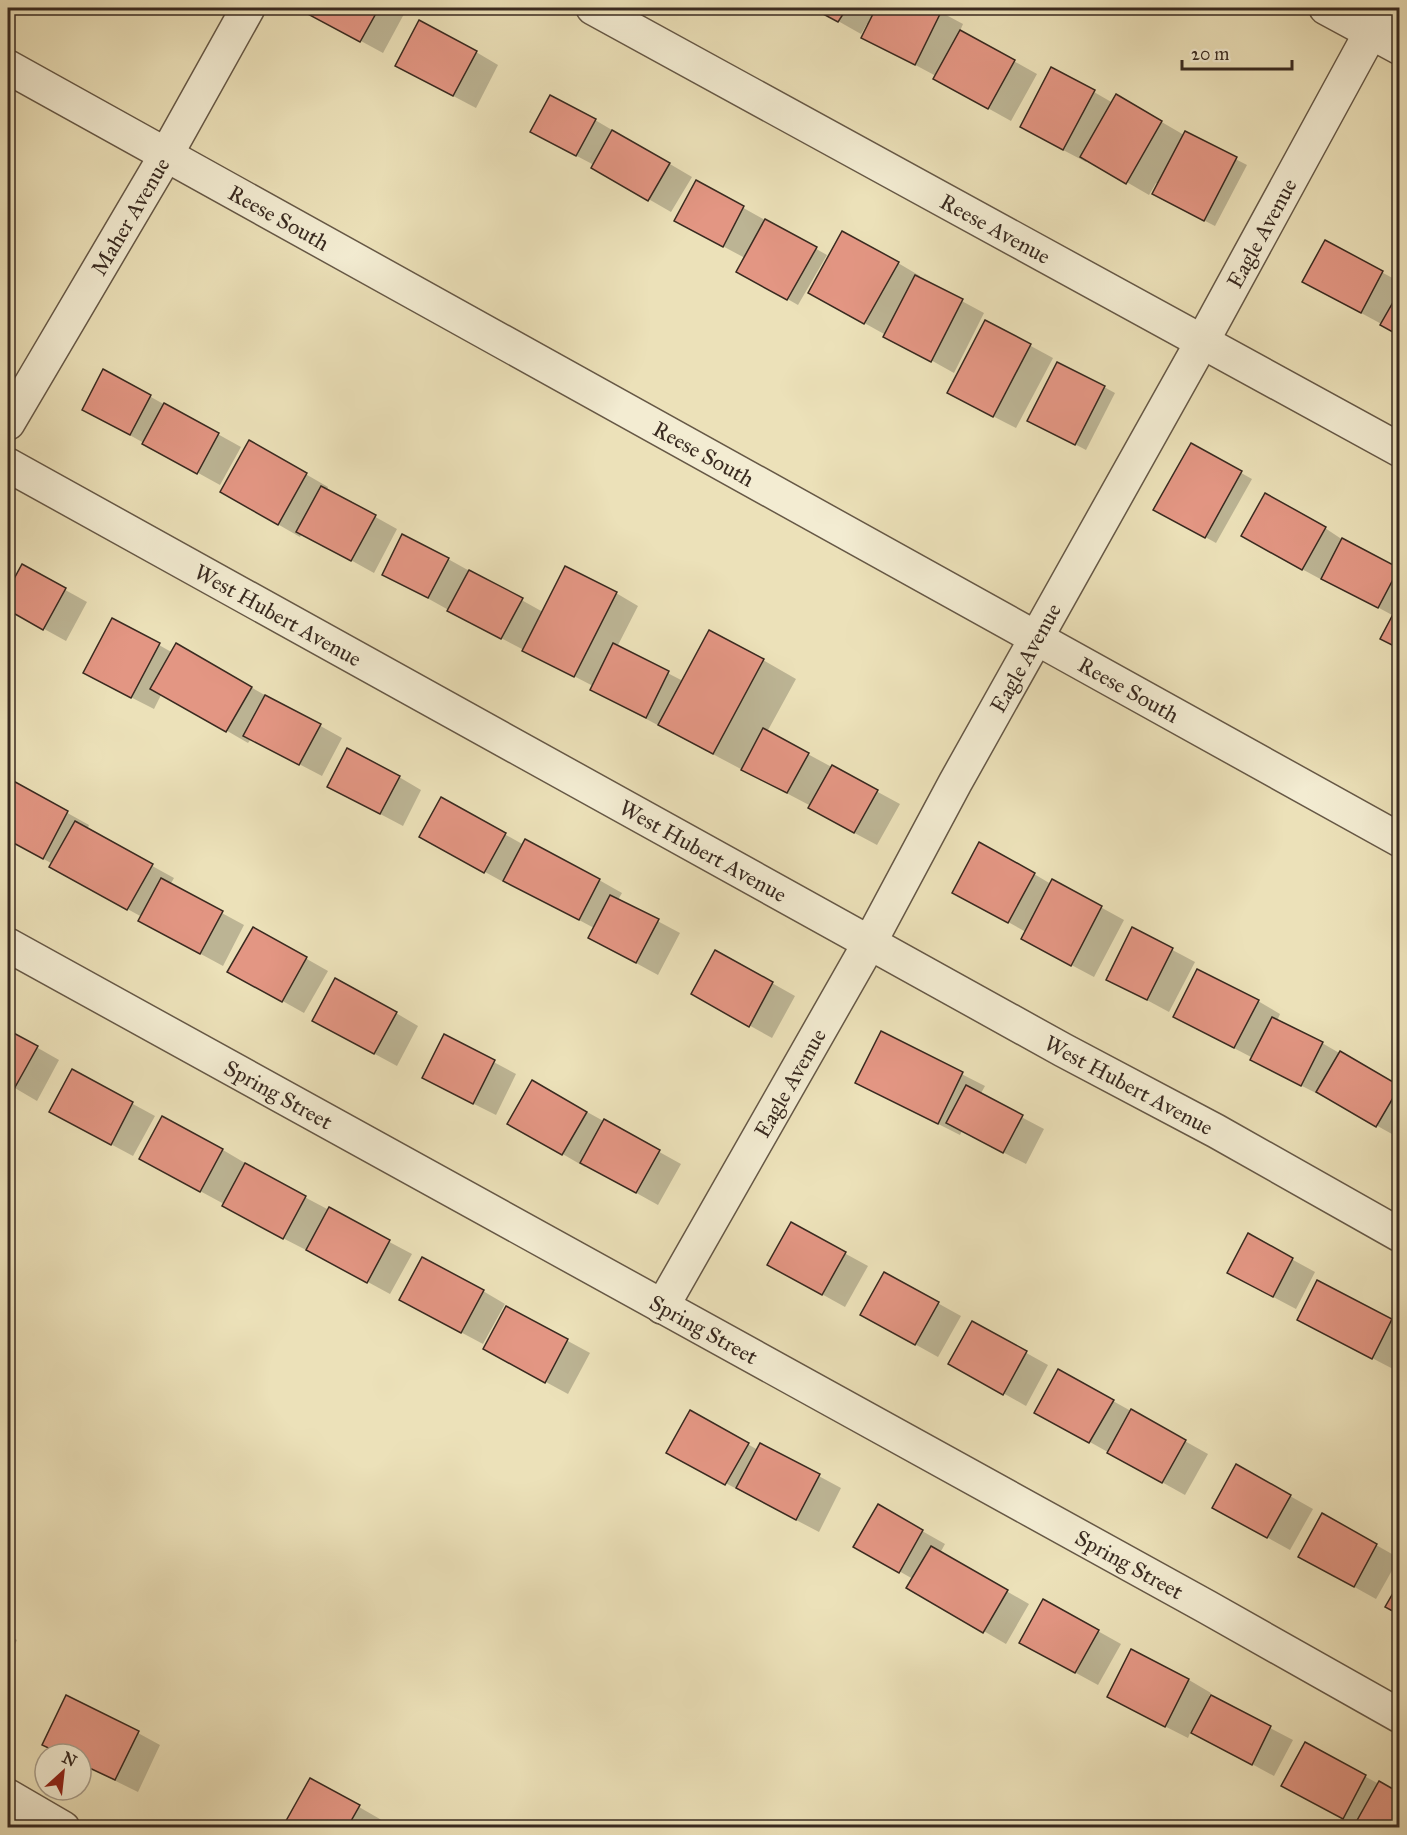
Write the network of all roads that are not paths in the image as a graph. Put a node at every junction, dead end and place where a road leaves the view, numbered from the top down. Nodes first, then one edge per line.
1 (248, 8) edge
2 (593, 8) edge
3 (1326, 8) edge
4 (1379, 20) edge
5 (1400, 48) edge
6 (8, 67) edge
7 (166, 156) junction
8 (1202, 342) junction
9 (8, 423) edge
10 (1400, 450) edge
11 (8, 465) edge
12 (1035, 638) junction
13 (1400, 840) edge
14 (870, 942) junction
15 (8, 945) edge
16 (1400, 1235) edge
17 (662, 1307) junction
18 (1400, 1716) edge
19 (8, 1796) edge
20 (63, 1827) edge

1 - 7 street, Maher Avenue
2 - 8 street, Reese Avenue
3 - 4 street
4 - 5 street
4 - 8 street, Eagle Avenue
6 - 7 street, Reese South
7 - 9 street, Maher Avenue
7 - 12 street, Reese South
8 - 10 street, Reese Avenue
8 - 12 street, Eagle Avenue
11 - 14 street, West Hubert Avenue
12 - 13 street, Reese South
12 - 14 street, Eagle Avenue
14 - 16 street, West Hubert Avenue
14 - 17 street, Eagle Avenue
15 - 17 street, Spring Street
17 - 18 street, Spring Street
19 - 20 street

